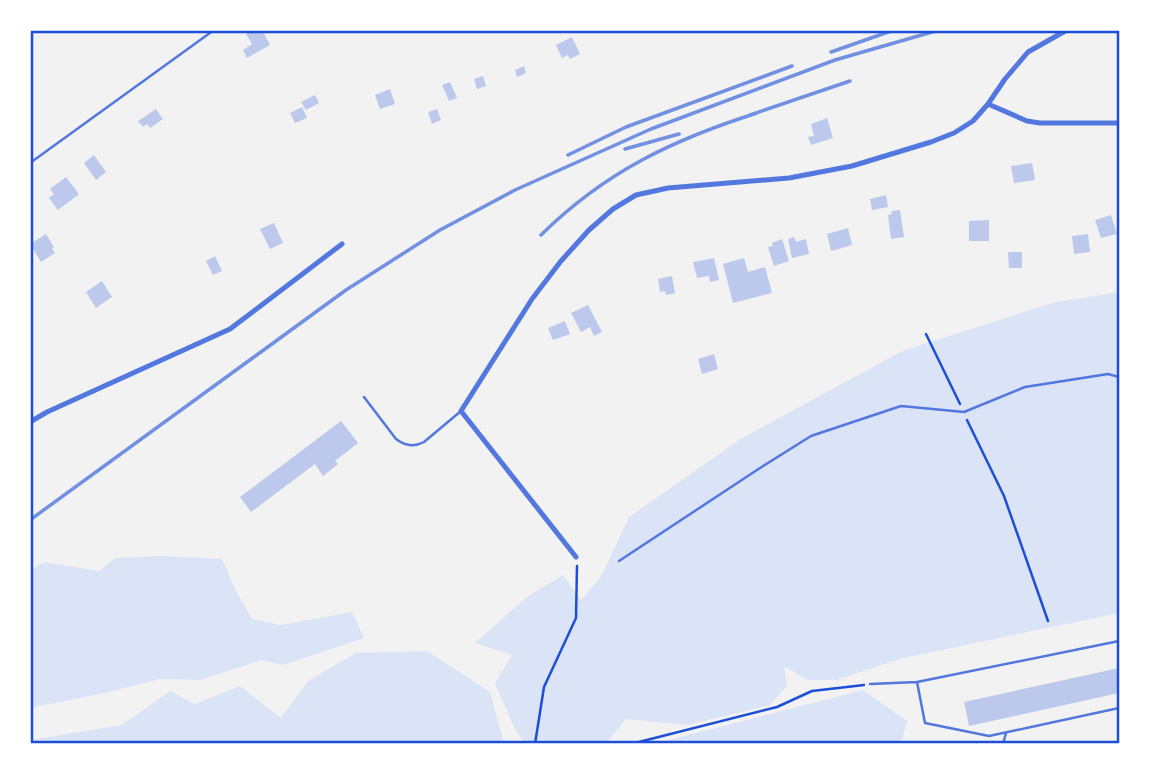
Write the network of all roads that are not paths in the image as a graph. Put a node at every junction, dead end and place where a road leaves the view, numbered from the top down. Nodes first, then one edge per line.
1 (214, 30) edge
2 (1067, 30) edge
3 (988, 104) junction
4 (1119, 123) edge
5 (30, 163) edge
6 (342, 244) dead end
7 (1119, 377) edge
8 (364, 397) dead end
9 (461, 411) junction
10 (30, 422) edge
11 (576, 557) road end
12 (619, 561) dead end
13 (1119, 640) edge
14 (918, 682) junction
15 (870, 684) road end
16 (1119, 708) edge
17 (1006, 733) junction
18 (1003, 744) edge

1 - 5 lane
2 - 3 street
3 - 4 street
3 - 9 street
6 - 10 street
7 - 12 lane
8 - 9 lane
9 - 11 street
13 - 14 lane
14 - 15 lane
14 - 17 lane
16 - 17 lane
17 - 18 lane

